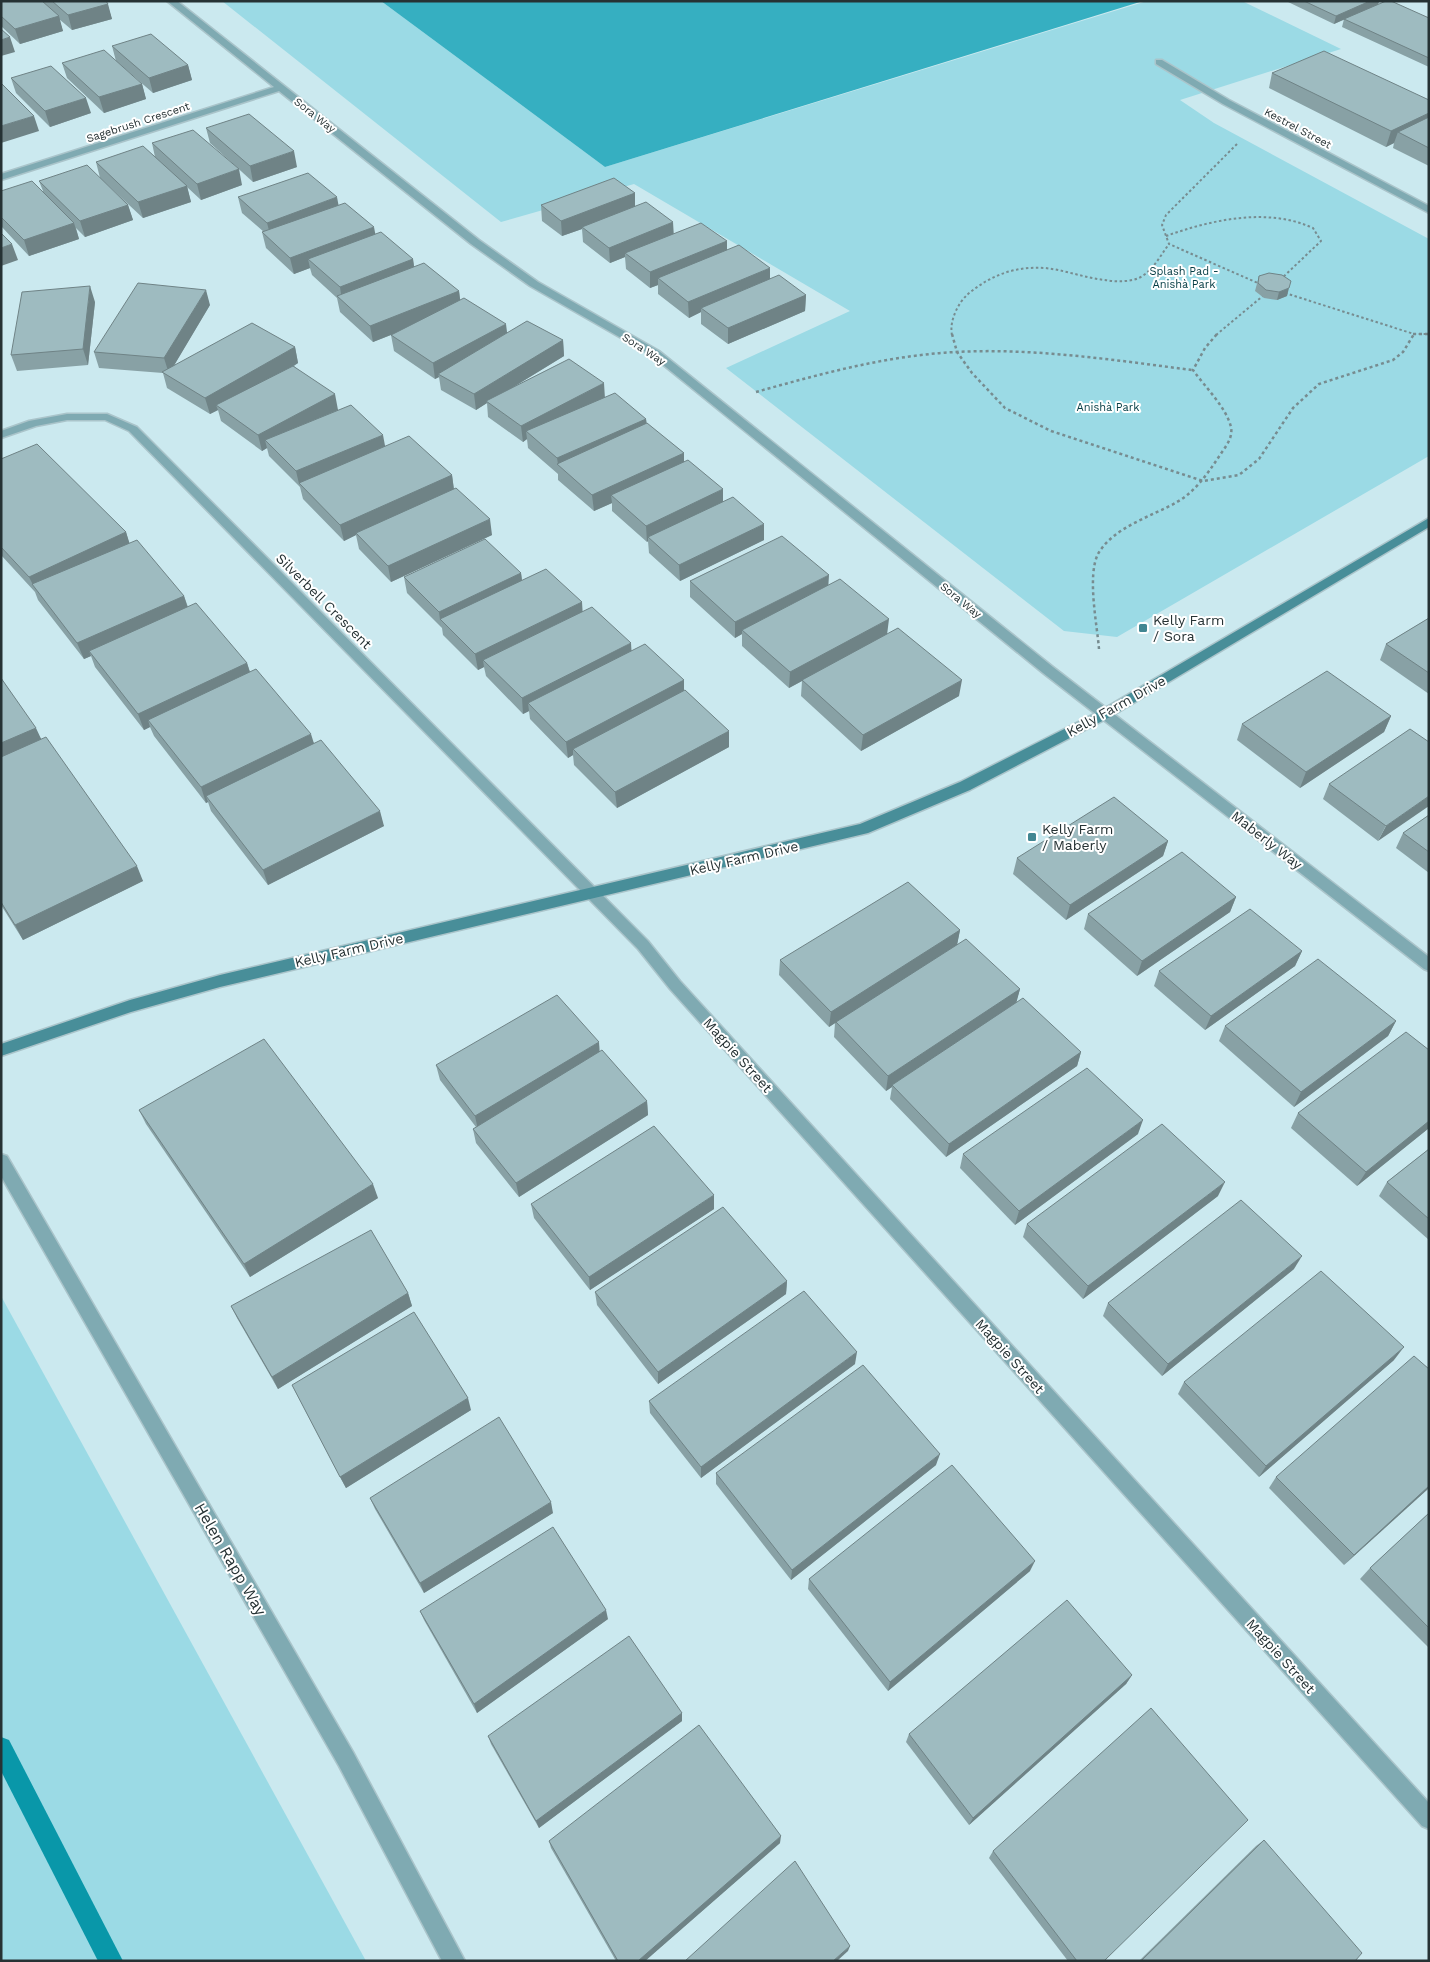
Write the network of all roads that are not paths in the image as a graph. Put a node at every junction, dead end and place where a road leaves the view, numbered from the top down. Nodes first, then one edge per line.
1 (171, 1) edge
2 (1159, 62) dead end
3 (281, 88) junction
4 (1, 177) edge
5 (1429, 210) edge
6 (1, 435) edge
7 (1429, 522) edge
8 (1105, 714) junction
9 (591, 892) junction
10 (1429, 965) edge
11 (1, 1050) edge
12 (1, 1162) edge
13 (1429, 1819) edge
14 (454, 1961) edge

1 - 3 street, Sora Way
2 - 5 street, Kestrel Street
3 - 4 street, Sagebrush Crescent
3 - 8 street, Sora Way
6 - 9 street, Silverbell Crescent
7 - 8 street, Kelly Farm Drive
8 - 9 street, Kelly Farm Drive
8 - 10 street, Maberly Way
9 - 11 street, Kelly Farm Drive
9 - 13 street, Magpie Street
12 - 14 street, Helen Rapp Way

